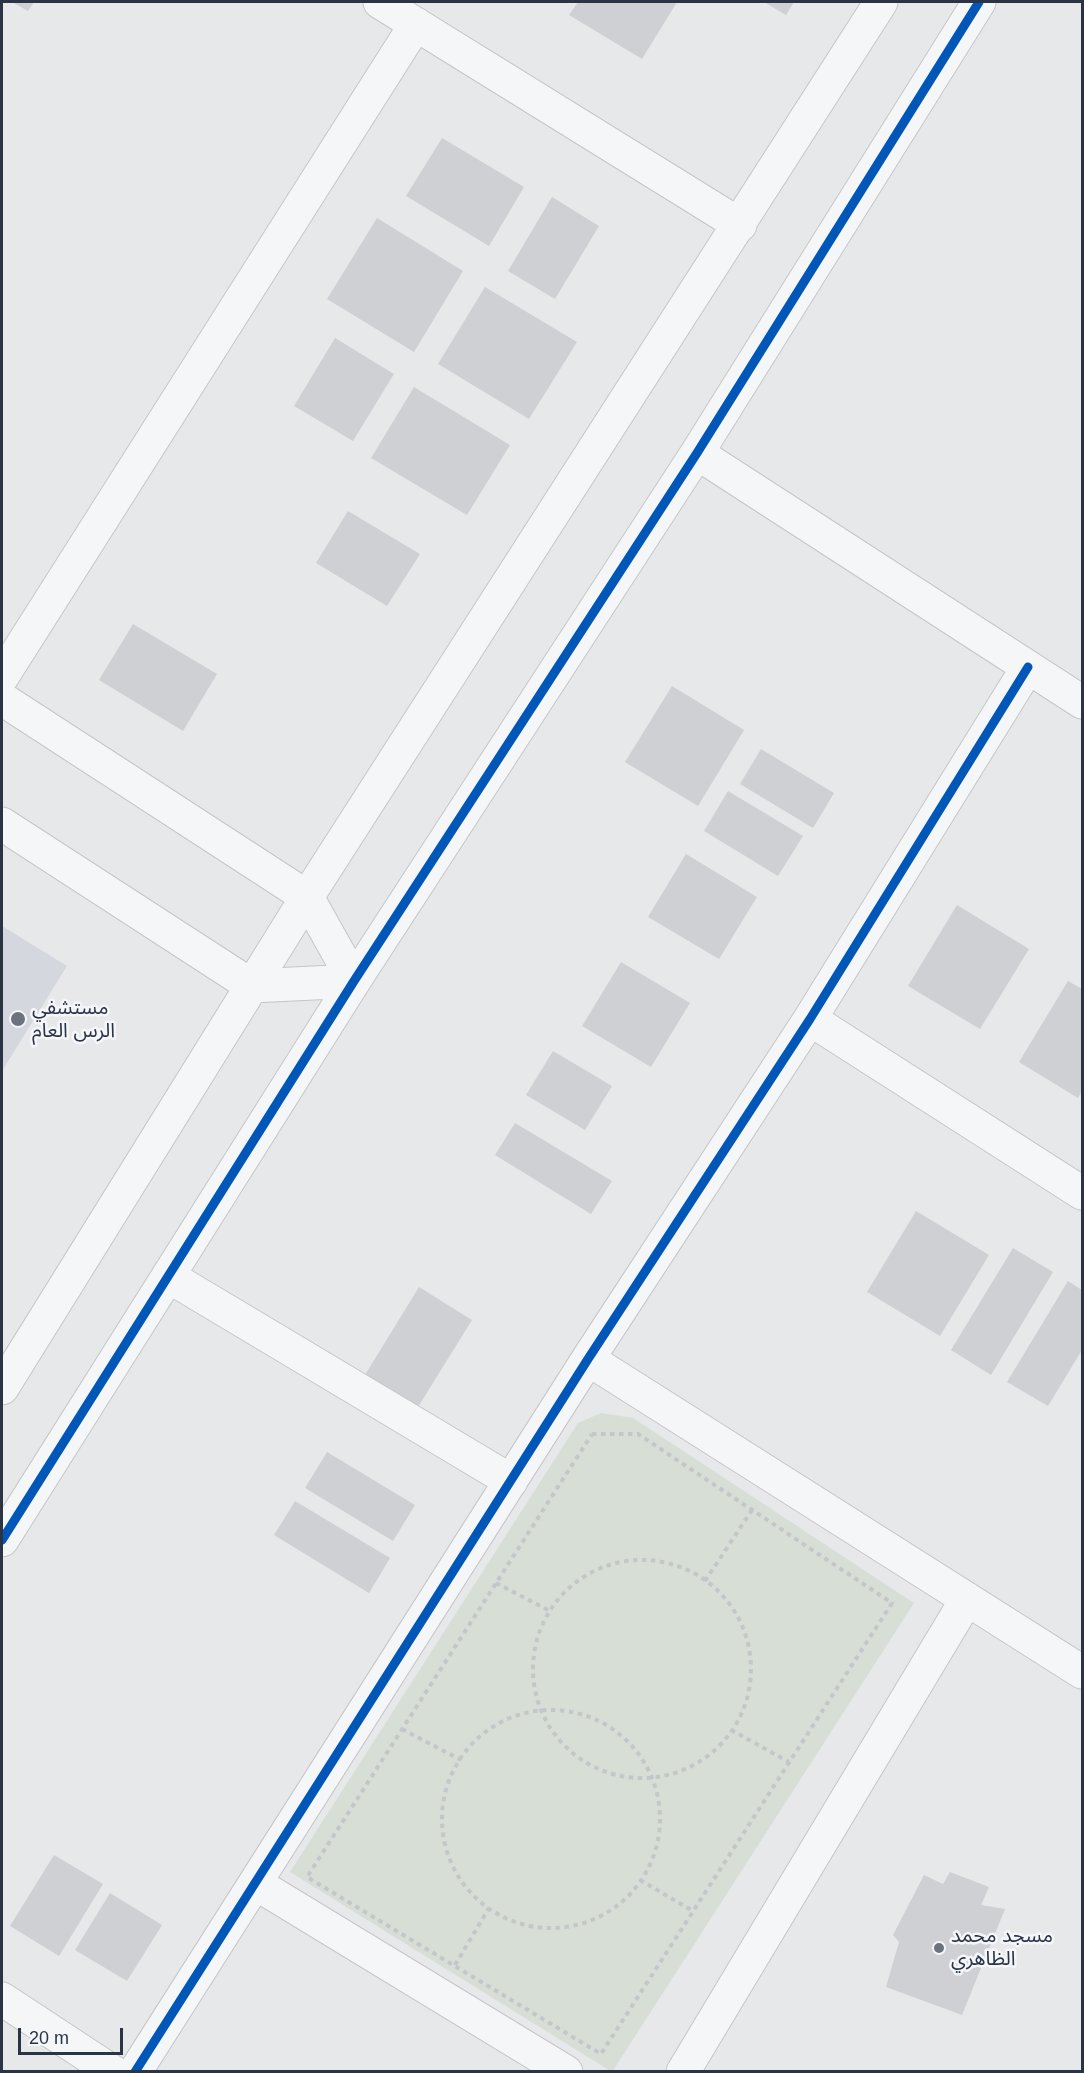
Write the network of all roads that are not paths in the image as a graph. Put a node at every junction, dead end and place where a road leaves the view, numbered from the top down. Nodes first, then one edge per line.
1 (380, 2) edge
2 (881, 2) edge
3 (980, 2) edge
4 (416, 24) junction
5 (740, 225) junction
6 (696, 453) junction
7 (1028, 667) junction
8 (2, 677) edge
9 (2, 699) edge
10 (1083, 702) edge
11 (2, 824) edge
12 (307, 897) junction
13 (354, 981) junction
14 (252, 986) junction
15 (810, 1019) junction
16 (1083, 1193) edge
17 (168, 1276) junction
18 (588, 1359) junction
19 (2, 1388) edge
20 (511, 1481) junction
21 (2, 1540) edge
22 (967, 1599) junction
23 (1083, 1672) edge
24 (255, 1883) junction
25 (2, 1999) edge
26 (113, 2072) edge
27 (135, 2072) edge
28 (566, 2072) edge
29 (683, 2072) edge

1 - 4 street
2 - 5 street
3 - 6 street
4 - 5 street
4 - 8 street
5 - 12 street
6 - 7 street
6 - 13 street
7 - 10 street
7 - 15 street
9 - 12 street
11 - 14 street
12 - 13 street
12 - 14 street
13 - 14 street
13 - 17 street
14 - 19 street
15 - 16 street
15 - 18 street
17 - 20 street
17 - 21 street
18 - 20 street
18 - 22 street
20 - 24 street
22 - 23 street
22 - 29 street
24 - 27 street
24 - 28 street
25 - 26 street

